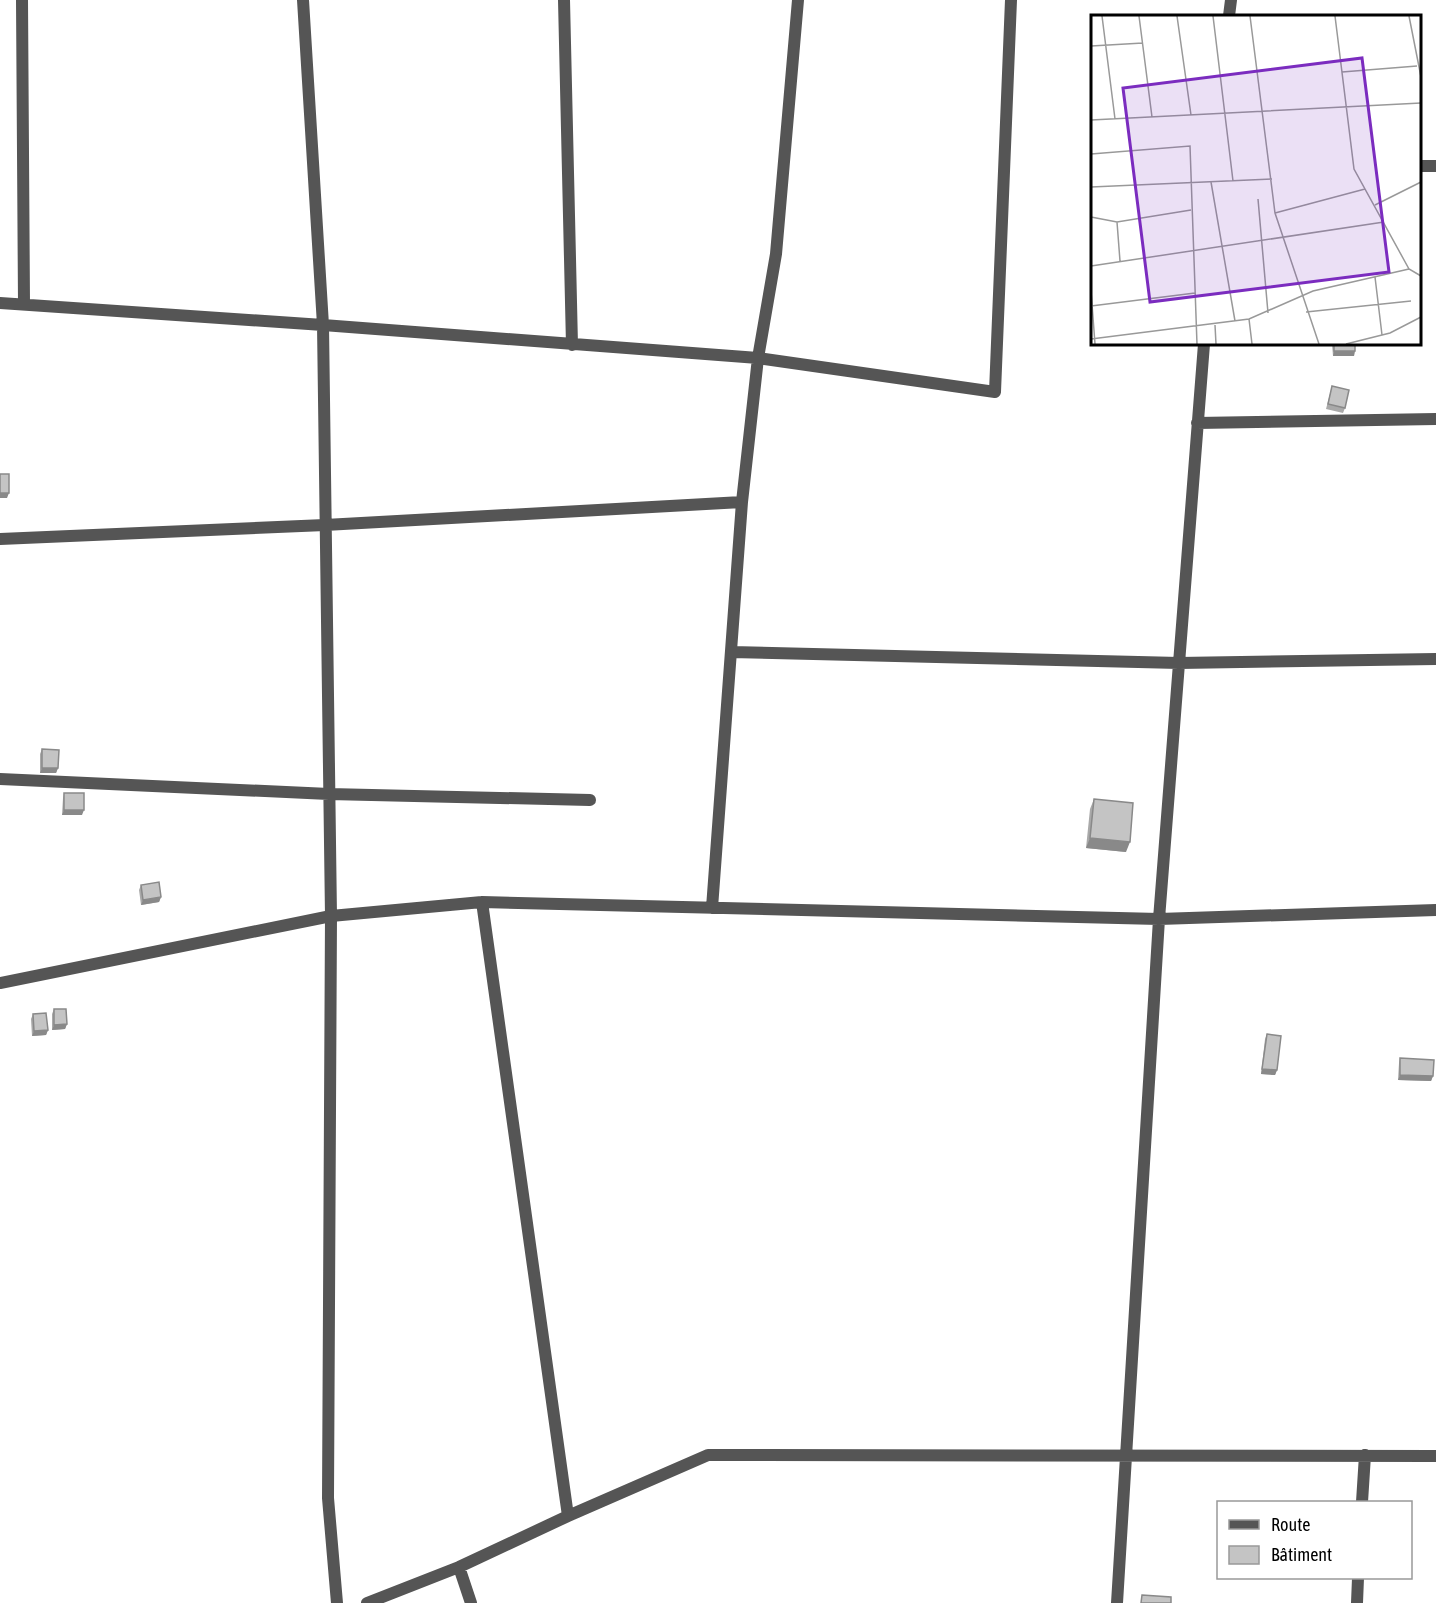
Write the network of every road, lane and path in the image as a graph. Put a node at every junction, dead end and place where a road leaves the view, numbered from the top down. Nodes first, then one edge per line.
1 (22, 0) edge
2 (303, 0) edge
3 (564, 0) edge
4 (798, 0) edge
5 (1011, 0) edge
6 (1230, 0) edge
7 (1229, 15) edge
8 (0, 303) edge
9 (24, 304) junction
10 (323, 325) junction
11 (572, 345) junction
12 (1204, 345) edge
13 (758, 358) junction
14 (1436, 419) edge
15 (1197, 423) junction
16 (742, 502) junction
17 (325, 525) junction
18 (0, 538) edge
19 (731, 652) junction
20 (1436, 658) edge
21 (1179, 663) junction
22 (0, 779) edge
23 (329, 794) junction
24 (590, 800) dead end
25 (482, 902) junction
26 (712, 908) junction
27 (1436, 910) edge
28 (331, 916) junction
29 (1159, 919) junction
30 (0, 983) edge
31 (1126, 1455) junction
32 (1365, 1455) junction
33 (1436, 1455) edge
34 (1362, 1501) edge
35 (568, 1516) junction
36 (459, 1567) junction
37 (1358, 1579) edge
38 (337, 1603) edge
39 (367, 1603) edge
40 (471, 1603) edge
41 (1116, 1603) edge
42 (1357, 1603) edge

1 - 9 street
2 - 10 street
3 - 11 street
4 - 13 street
5 - 13 street
6 - 7 street
8 - 9 street
9 - 10 street
10 - 11 street
10 - 17 street
11 - 13 street
12 - 15 street
13 - 16 street
14 - 15 street
15 - 21 street
16 - 17 street
16 - 19 street
17 - 18 street
17 - 23 street
19 - 21 street
19 - 26 street
20 - 21 street
21 - 29 street
22 - 23 street
23 - 24 street
23 - 28 street
25 - 26 street
25 - 28 street
25 - 35 street
26 - 29 street
27 - 29 street
28 - 30 street
28 - 38 street
29 - 31 street
31 - 32 street
31 - 35 street
31 - 41 street
32 - 33 street
32 - 34 street
35 - 36 street
36 - 39 street
36 - 40 street
37 - 42 street

